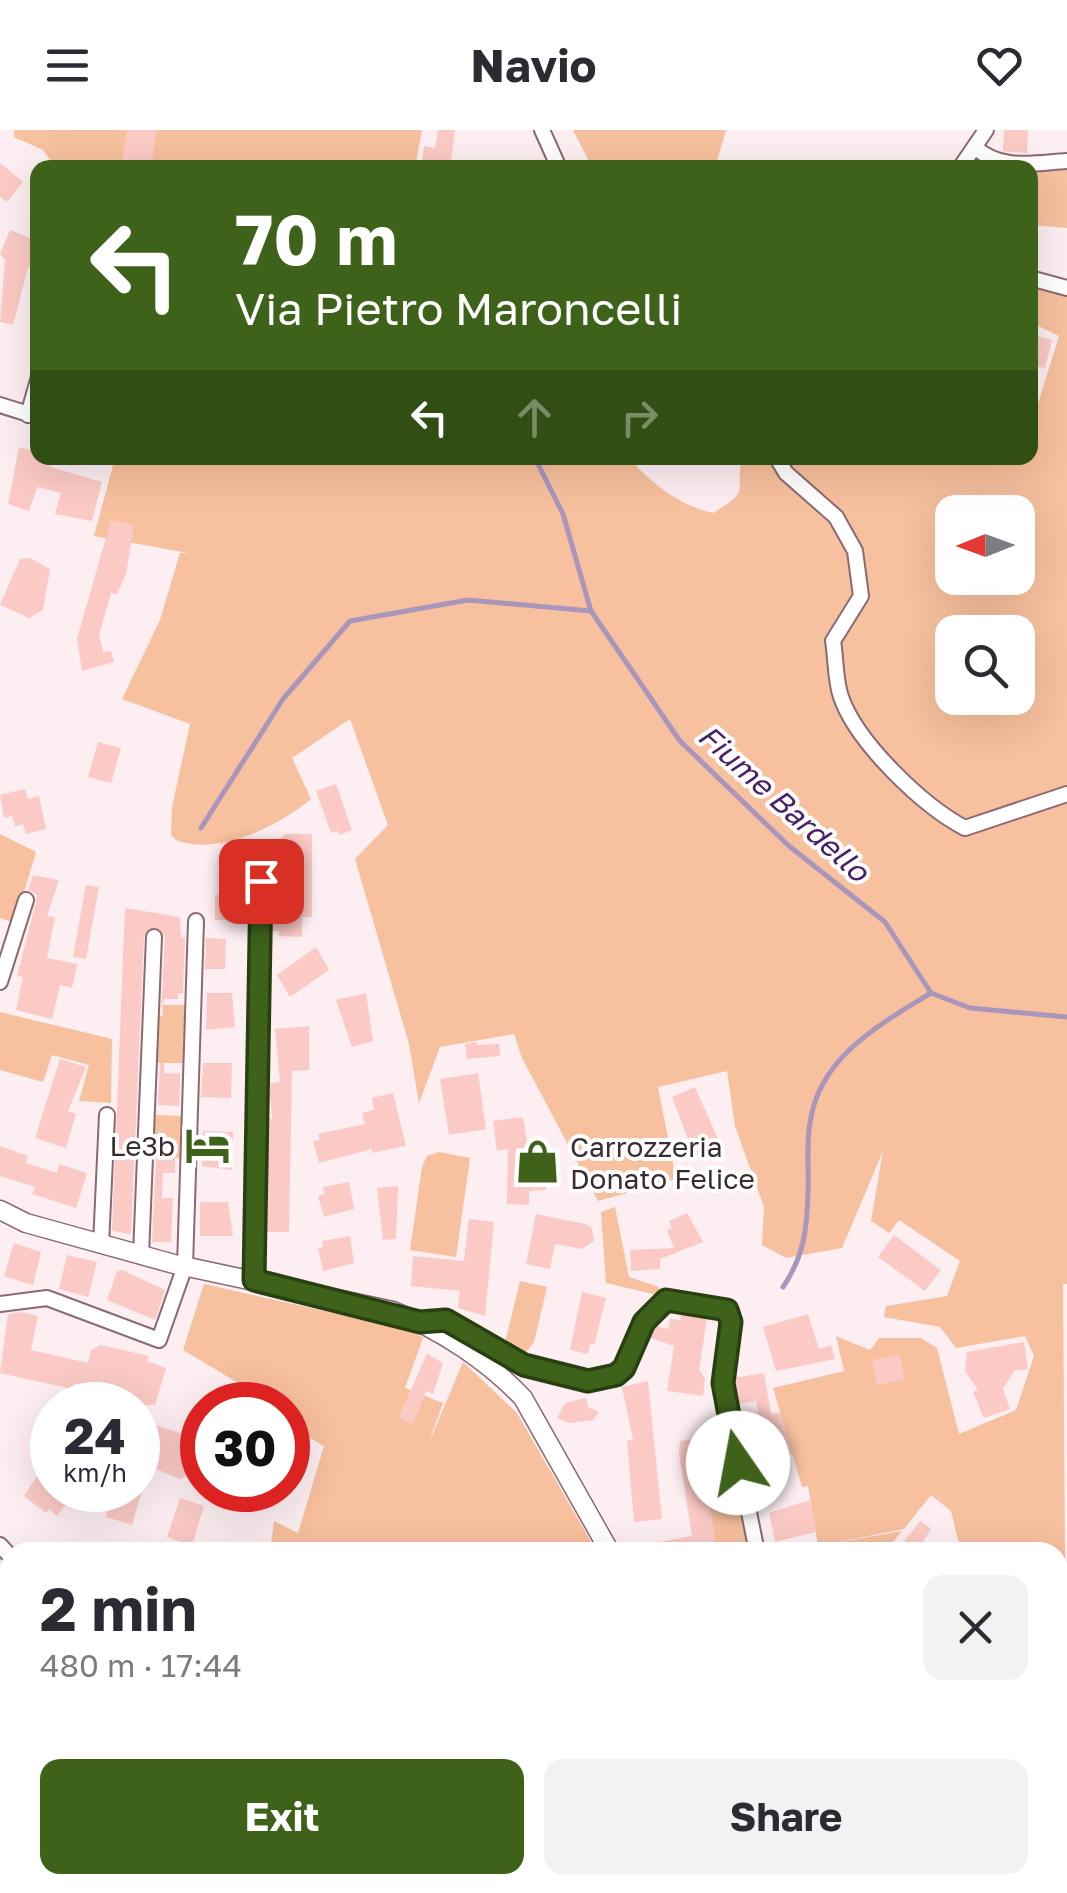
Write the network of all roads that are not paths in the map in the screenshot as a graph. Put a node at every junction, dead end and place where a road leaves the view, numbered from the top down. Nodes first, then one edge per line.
1 (542, 130) edge
2 (986, 130) edge
3 (975, 147) junction
4 (555, 160) edge
5 (966, 160) edge
6 (989, 160) edge
7 (1067, 162) edge
8 (1038, 163) edge
9 (1038, 280) edge
10 (1067, 288) edge
11 (0, 405) edge
12 (30, 415) edge
13 (781, 465) edge
14 (1067, 794) edge
15 (261, 881) dead end
16 (26, 900) dead end
17 (196, 921) dead end
18 (154, 937) dead end
19 (0, 982) edge
20 (107, 1115) dead end
21 (0, 1210) edge
22 (101, 1245) junction
23 (141, 1255) junction
24 (185, 1266) junction
25 (254, 1280) junction
26 (0, 1304) edge
27 (420, 1322) junction
28 (604, 1542) edge
29 (755, 1542) edge

1 - 4 street
2 - 3 street
3 - 5 street
3 - 6 street
7 - 8 street
9 - 10 street
11 - 12 street
13 - 14 street
15 - 25 street
16 - 19 street
17 - 24 street
18 - 23 street
20 - 22 street
21 - 22 street
22 - 23 street
23 - 24 street
24 - 25 street
24 - 26 street
25 - 27 street
27 - 28 street
27 - 29 street

